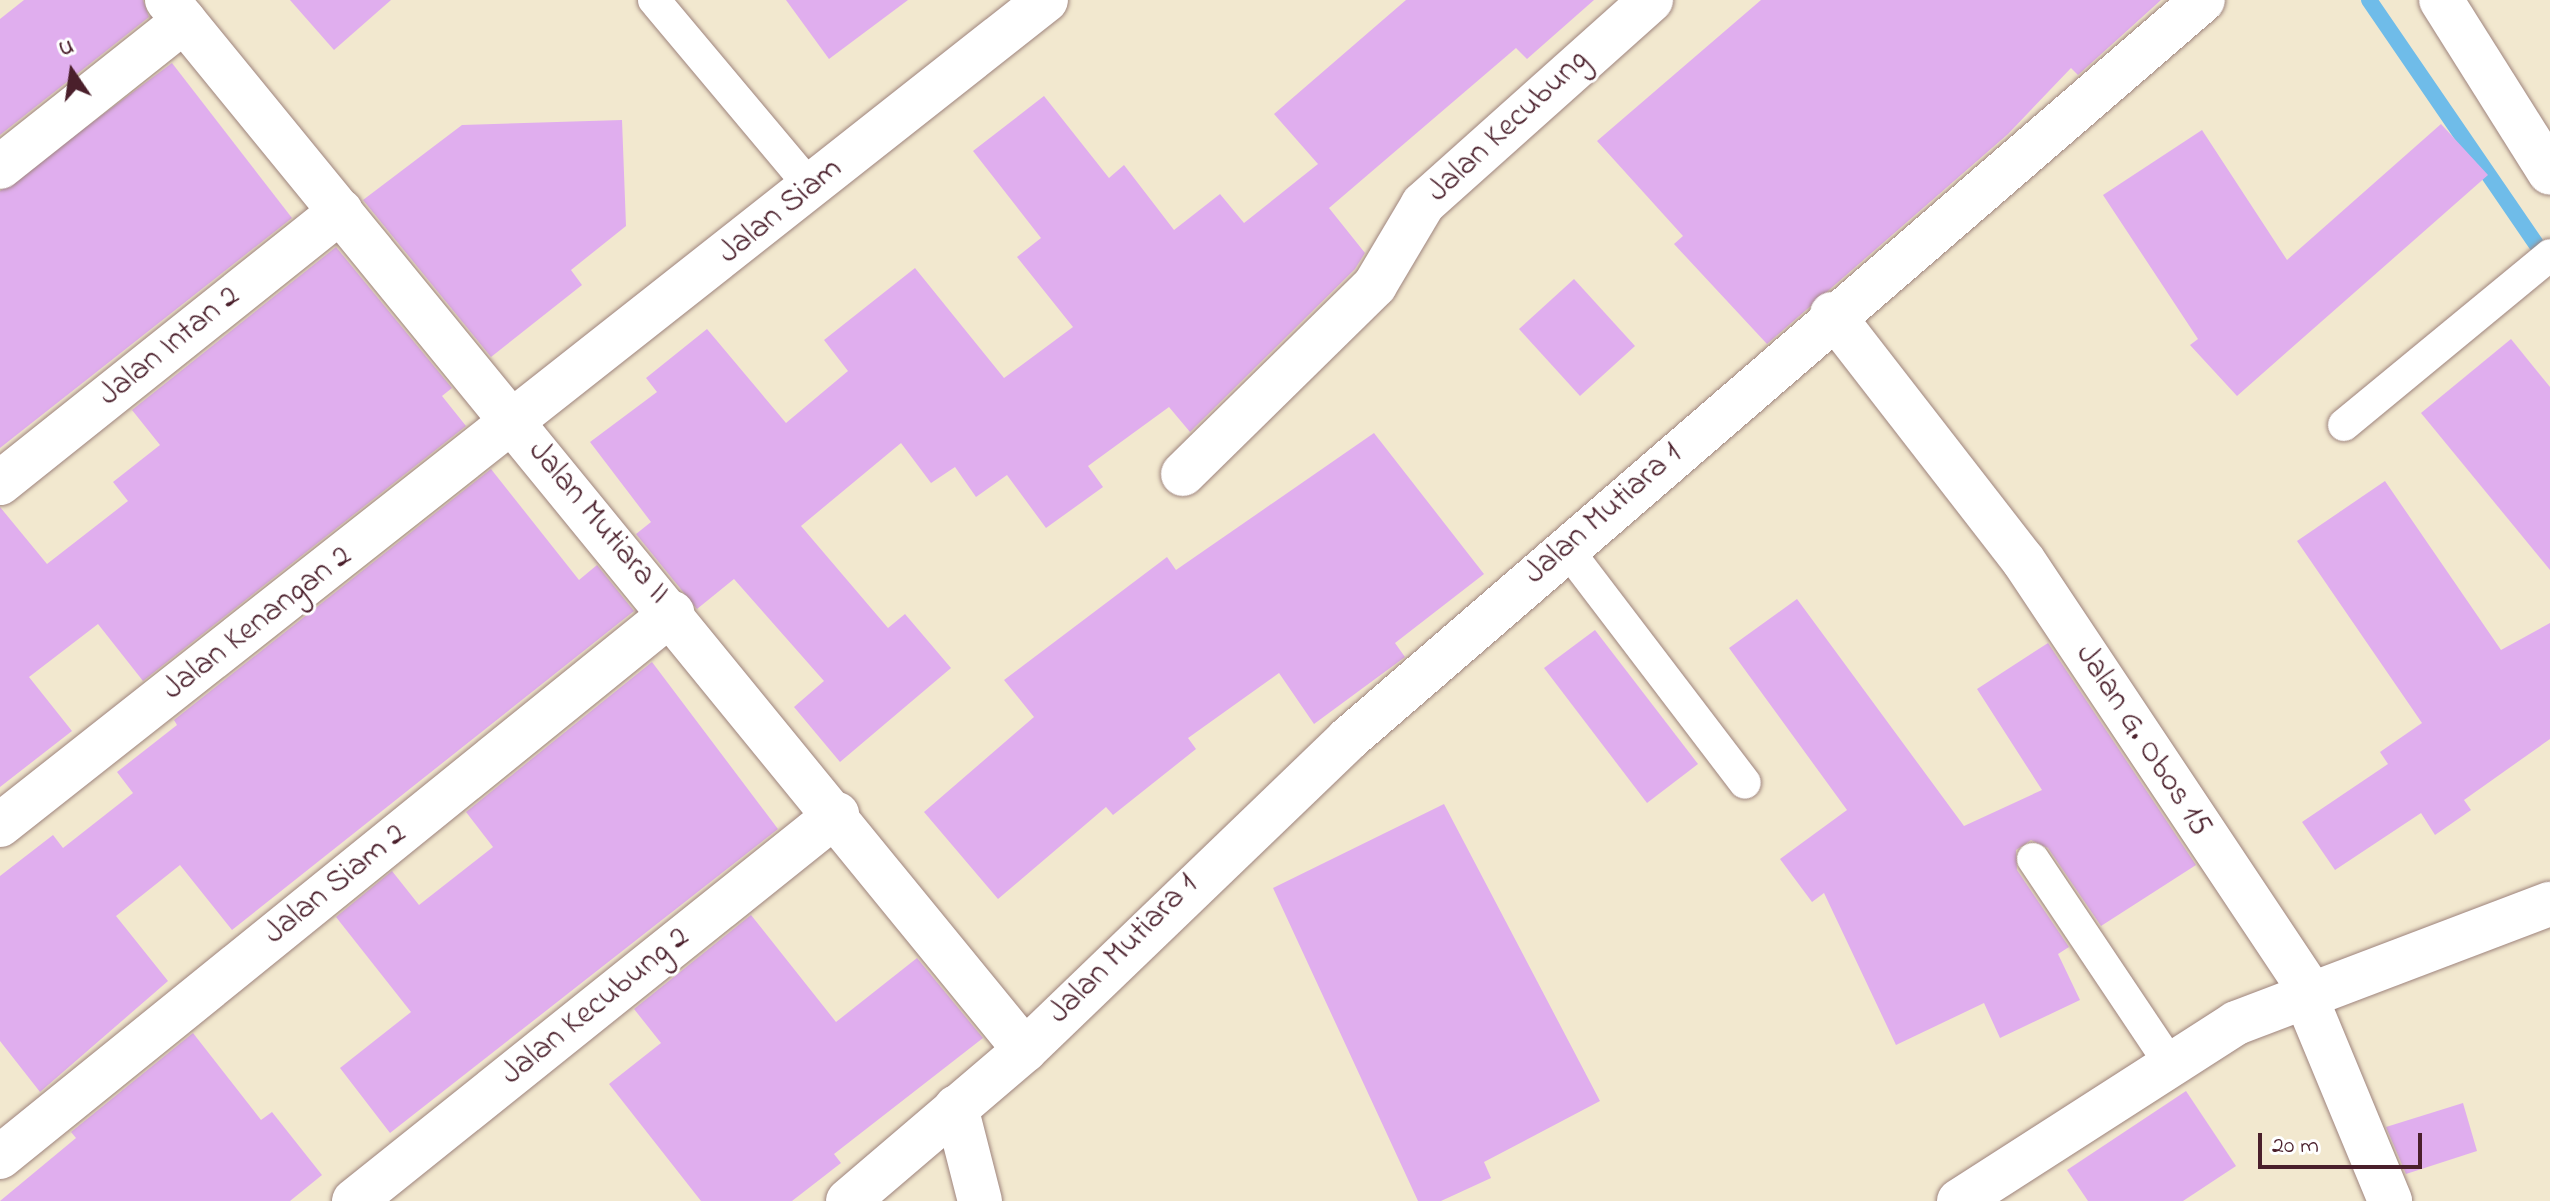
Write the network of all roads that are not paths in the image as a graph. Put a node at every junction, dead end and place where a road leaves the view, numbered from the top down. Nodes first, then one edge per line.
1 (654, 0) edge
2 (1651, 0) edge
3 (2203, 0) edge
4 (2441, 0) edge
5 (1043, 1) edge
6 (175, 10) edge
7 (0, 167) edge
8 (2550, 173) edge
9 (811, 187) junction
10 (341, 211) junction
11 (2550, 255) edge
12 (1832, 314) junction
13 (515, 423) junction
14 (2344, 425) dead end
15 (1183, 474) dead end
16 (0, 483) edge
17 (1566, 548) junction
18 (672, 613) junction
19 (1745, 783) dead end
20 (837, 814) junction
21 (0, 825) edge
22 (2033, 859) dead end
23 (2550, 904) edge
24 (2310, 991) junction
25 (1025, 1050) junction
26 (2171, 1065) junction
27 (956, 1107) junction
28 (0, 1157) edge
29 (354, 1201) edge
30 (848, 1201) edge
31 (980, 1201) edge
32 (1959, 1201) edge
33 (2390, 1201) edge

1 - 9 lane
2 - 15 street, Jalan Kecubung
3 - 12 street, Jalan Mutiara 1
4 - 8 street
5 - 9 street, Jalan Siam
6 - 7 street
6 - 10 street, Jalan Mutiara II
9 - 13 street, Jalan Siam
10 - 13 street, Jalan Mutiara II
10 - 16 street, Jalan Intan 2
11 - 14 lane
12 - 17 street, Jalan Mutiara 1
12 - 24 street, Jalan G. Obos 15
13 - 18 street, Jalan Mutiara II
13 - 21 street, Jalan Kenangan 2
17 - 19 lane
17 - 25 street, Jalan Mutiara 1
18 - 20 street, Jalan Mutiara II
18 - 28 street, Jalan Siam 2
20 - 25 street, Jalan Mutiara II
20 - 29 street, Jalan Kecubung 2
22 - 26 lane
23 - 24 street
24 - 26 street
24 - 33 street, Jalan G. Obos 15
25 - 27 street, Jalan Mutiara 1
26 - 32 street
27 - 30 street, Jalan Mutiara 1
27 - 31 street

